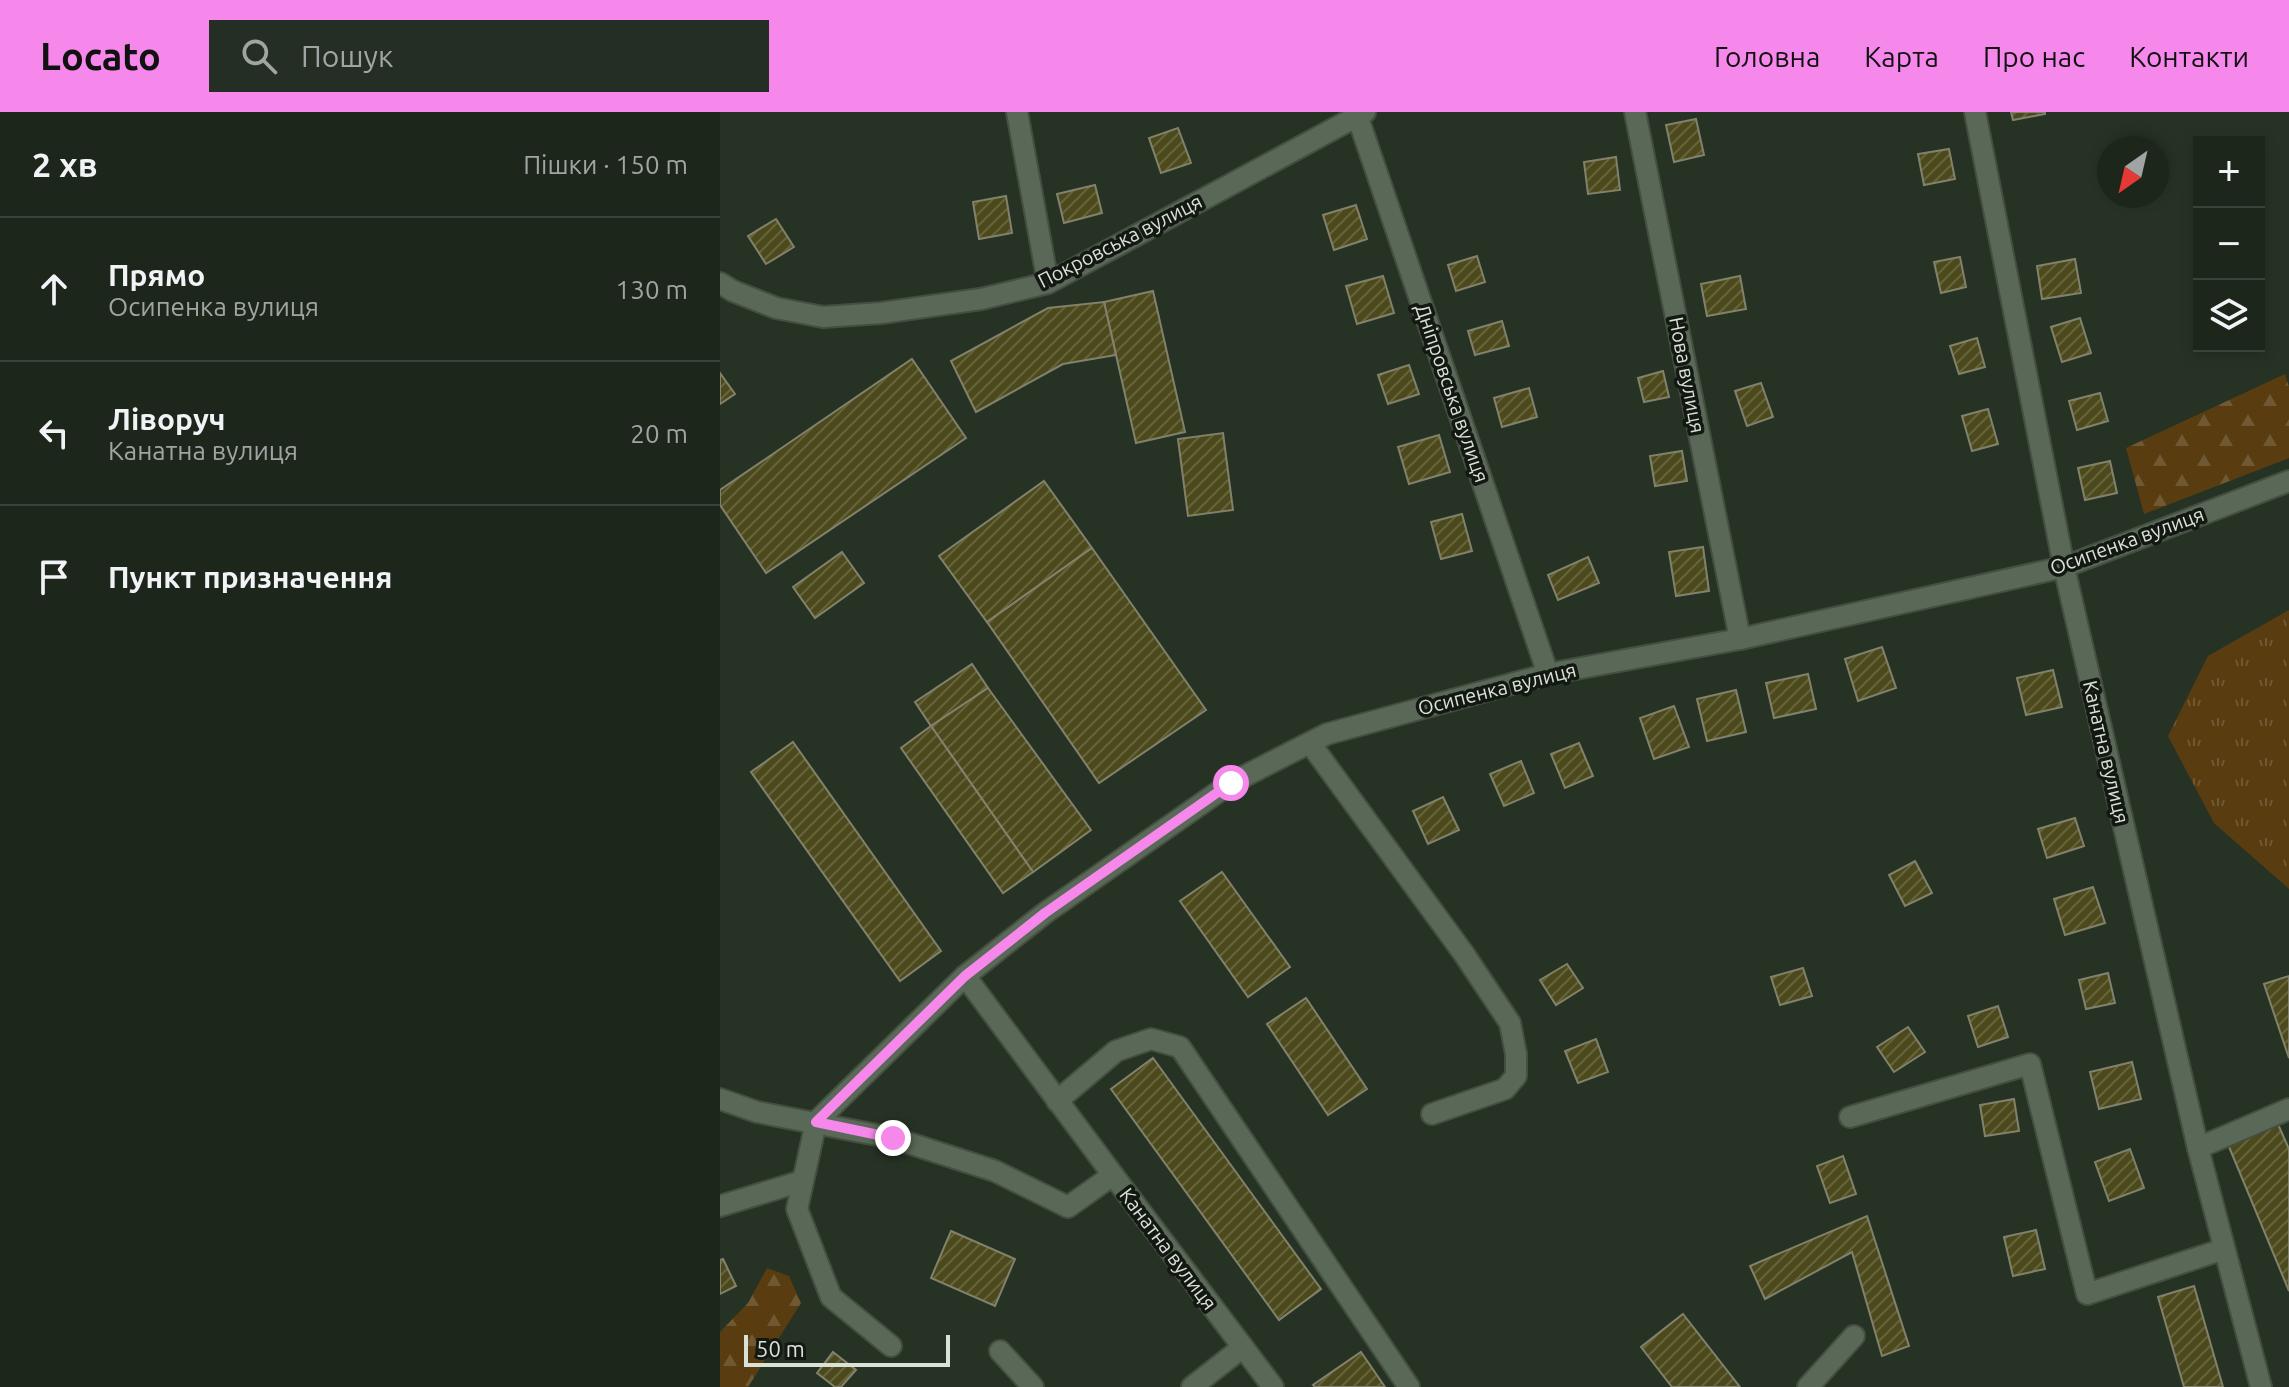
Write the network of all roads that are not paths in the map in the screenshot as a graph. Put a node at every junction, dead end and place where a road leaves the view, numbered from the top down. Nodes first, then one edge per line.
1 (1017, 112) edge
2 (1635, 112) edge
3 (1975, 112) edge
4 (1360, 113) edge
5 (720, 283) edge
6 (1048, 283) junction
7 (2289, 481) edge
8 (2064, 567) junction
9 (1740, 639) junction
10 (1548, 674) junction
11 (1310, 743) junction
12 (965, 976) junction
13 (720, 1099) edge
14 (1057, 1101) junction
15 (2289, 1109) edge
16 (1432, 1114) dead end
17 (1850, 1117) dead end
18 (816, 1122) junction
19 (2198, 1148) junction
20 (1113, 1175) junction
21 (802, 1181) junction
22 (720, 1206) edge
23 (2224, 1249) junction
24 (1854, 1336) dead end
25 (891, 1346) dead end
26 (1243, 1347) junction
27 (1000, 1351) dead end
28 (1033, 1387) edge
29 (1192, 1387) edge
30 (1273, 1387) edge
31 (1409, 1387) edge
32 (1808, 1387) edge
33 (2261, 1387) edge

1 - 6 street
2 - 9 street, Нова вулиця
3 - 8 street, Канатна вулиця
4 - 6 street, Покровська вулиця
4 - 10 street, Дніпровська вулиця
5 - 6 street, Покровська вулиця
7 - 8 street, Осипенка вулиця
8 - 9 street, Осипенка вулиця
8 - 19 street, Канатна вулиця
9 - 10 street, Осипенка вулиця
10 - 11 street, Осипенка вулиця
11 - 12 street, Осипенка вулиця
11 - 16 street
12 - 14 street
12 - 18 street, Осипенка вулиця
13 - 18 street
14 - 20 street
14 - 31 street
15 - 19 street
17 - 23 street
18 - 20 street, Канатна вулиця
18 - 21 street
19 - 23 street, Канатна вулиця
20 - 26 street, Канатна вулиця
21 - 22 street
21 - 25 street
23 - 33 street, Канатна вулиця
24 - 32 street
26 - 29 street
26 - 30 street, Канатна вулиця
27 - 28 street

